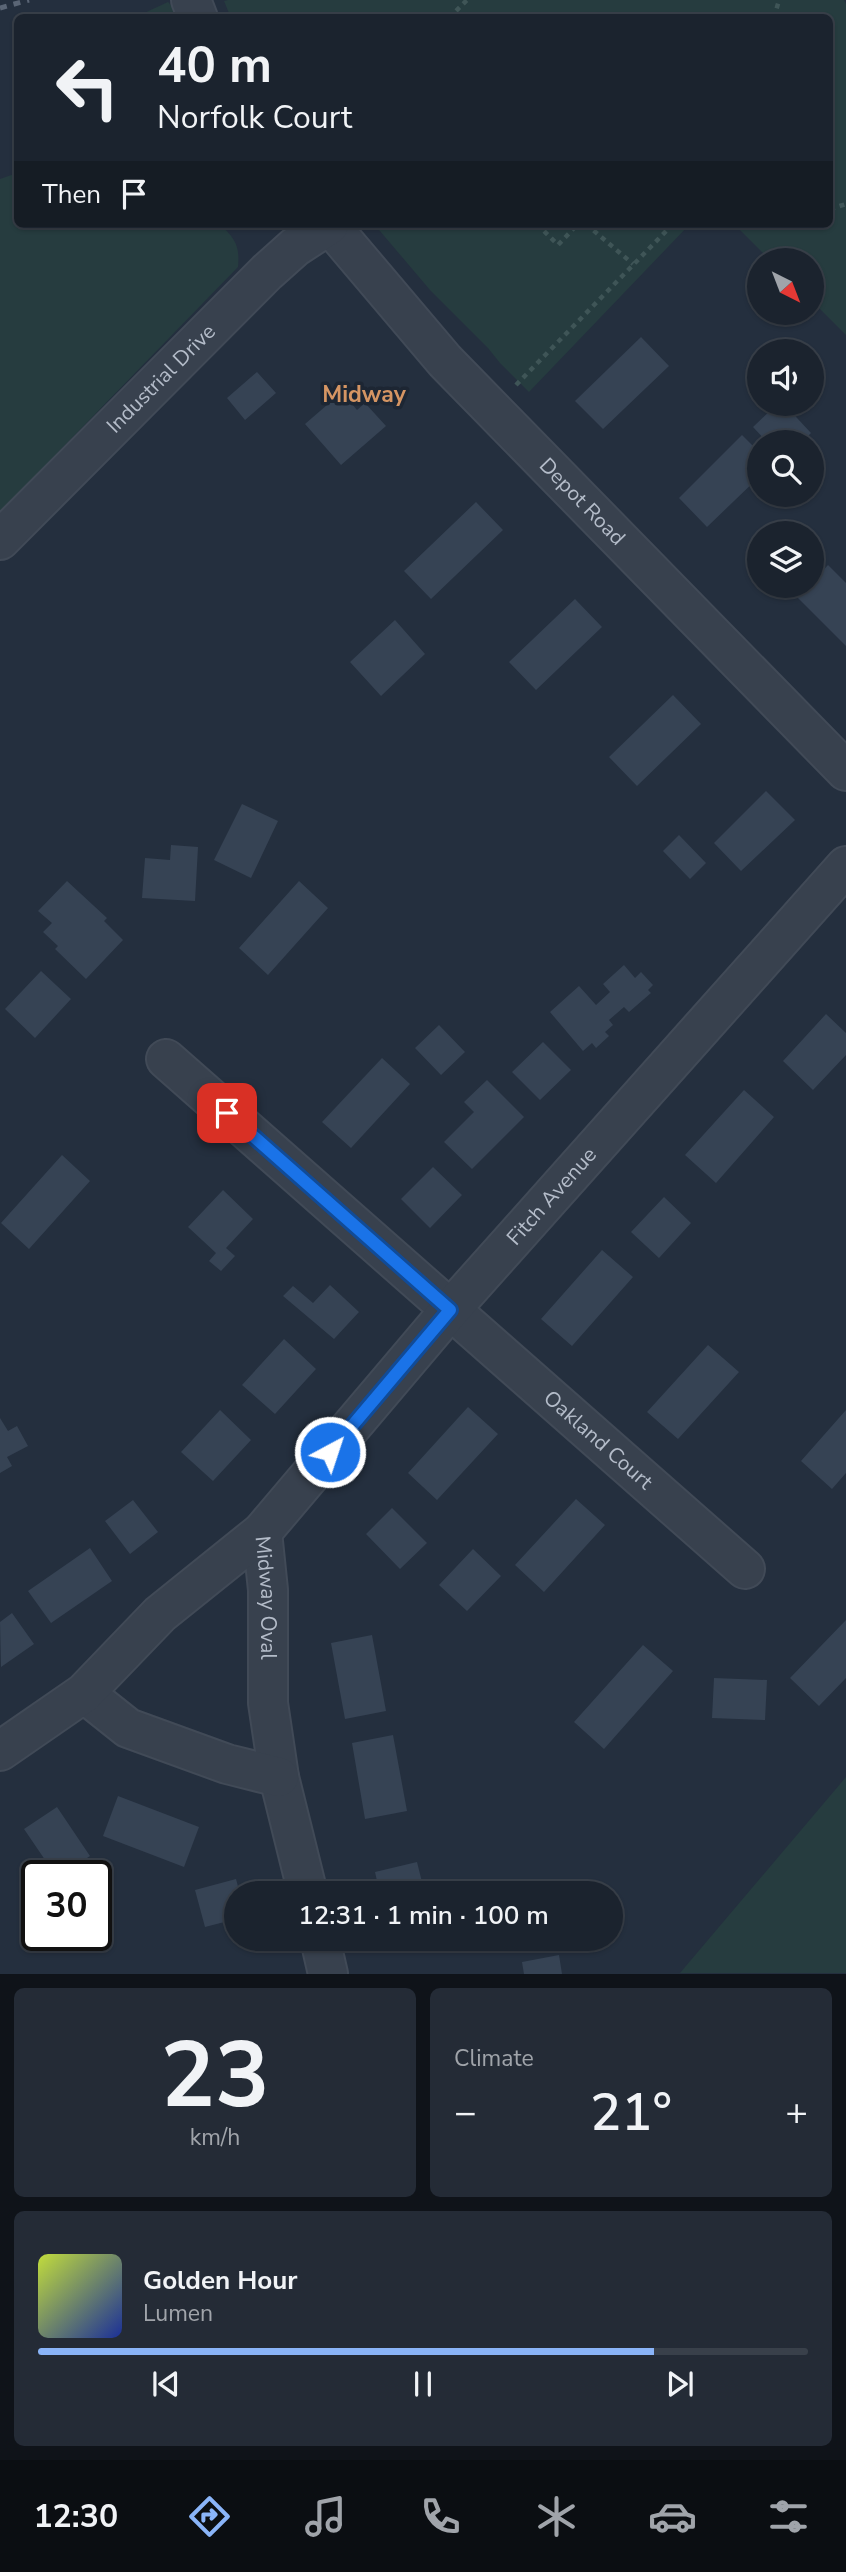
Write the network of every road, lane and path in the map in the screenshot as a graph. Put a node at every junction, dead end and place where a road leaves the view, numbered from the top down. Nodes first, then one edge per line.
1 (467, 0) edge
2 (453, 14) edge
3 (323, 228) edge
4 (332, 228) edge
5 (541, 228) edge
6 (574, 228) edge
7 (591, 228) edge
8 (669, 228) edge
9 (633, 264) junction
10 (491, 410) junction
11 (0, 540) edge
12 (846, 771) edge
13 (846, 866) edge
14 (166, 1059) dead end
15 (450, 1310) junction
16 (262, 1532) junction
17 (745, 1569) dead end
18 (84, 1693) junction
19 (0, 1751) edge
20 (279, 1777) junction
21 (305, 1881) edge
22 (323, 1951) edge
23 (328, 1973) edge

1 - 2 path
3 - 11 street, Industrial Drive
4 - 10 street, Depot Road
5 - 6 path
7 - 9 path
8 - 9 path
9 - 10 path
10 - 12 street, Depot Road
13 - 15 street, Fitch Avenue
14 - 15 street, Oakland Court
15 - 16 street, Fitch Avenue
15 - 17 street, Oakland Court
16 - 18 street, Midway Oval
16 - 20 street, Midway Oval
18 - 19 street, Midway Oval
18 - 20 street
20 - 21 street, Midway Oval
22 - 23 street

